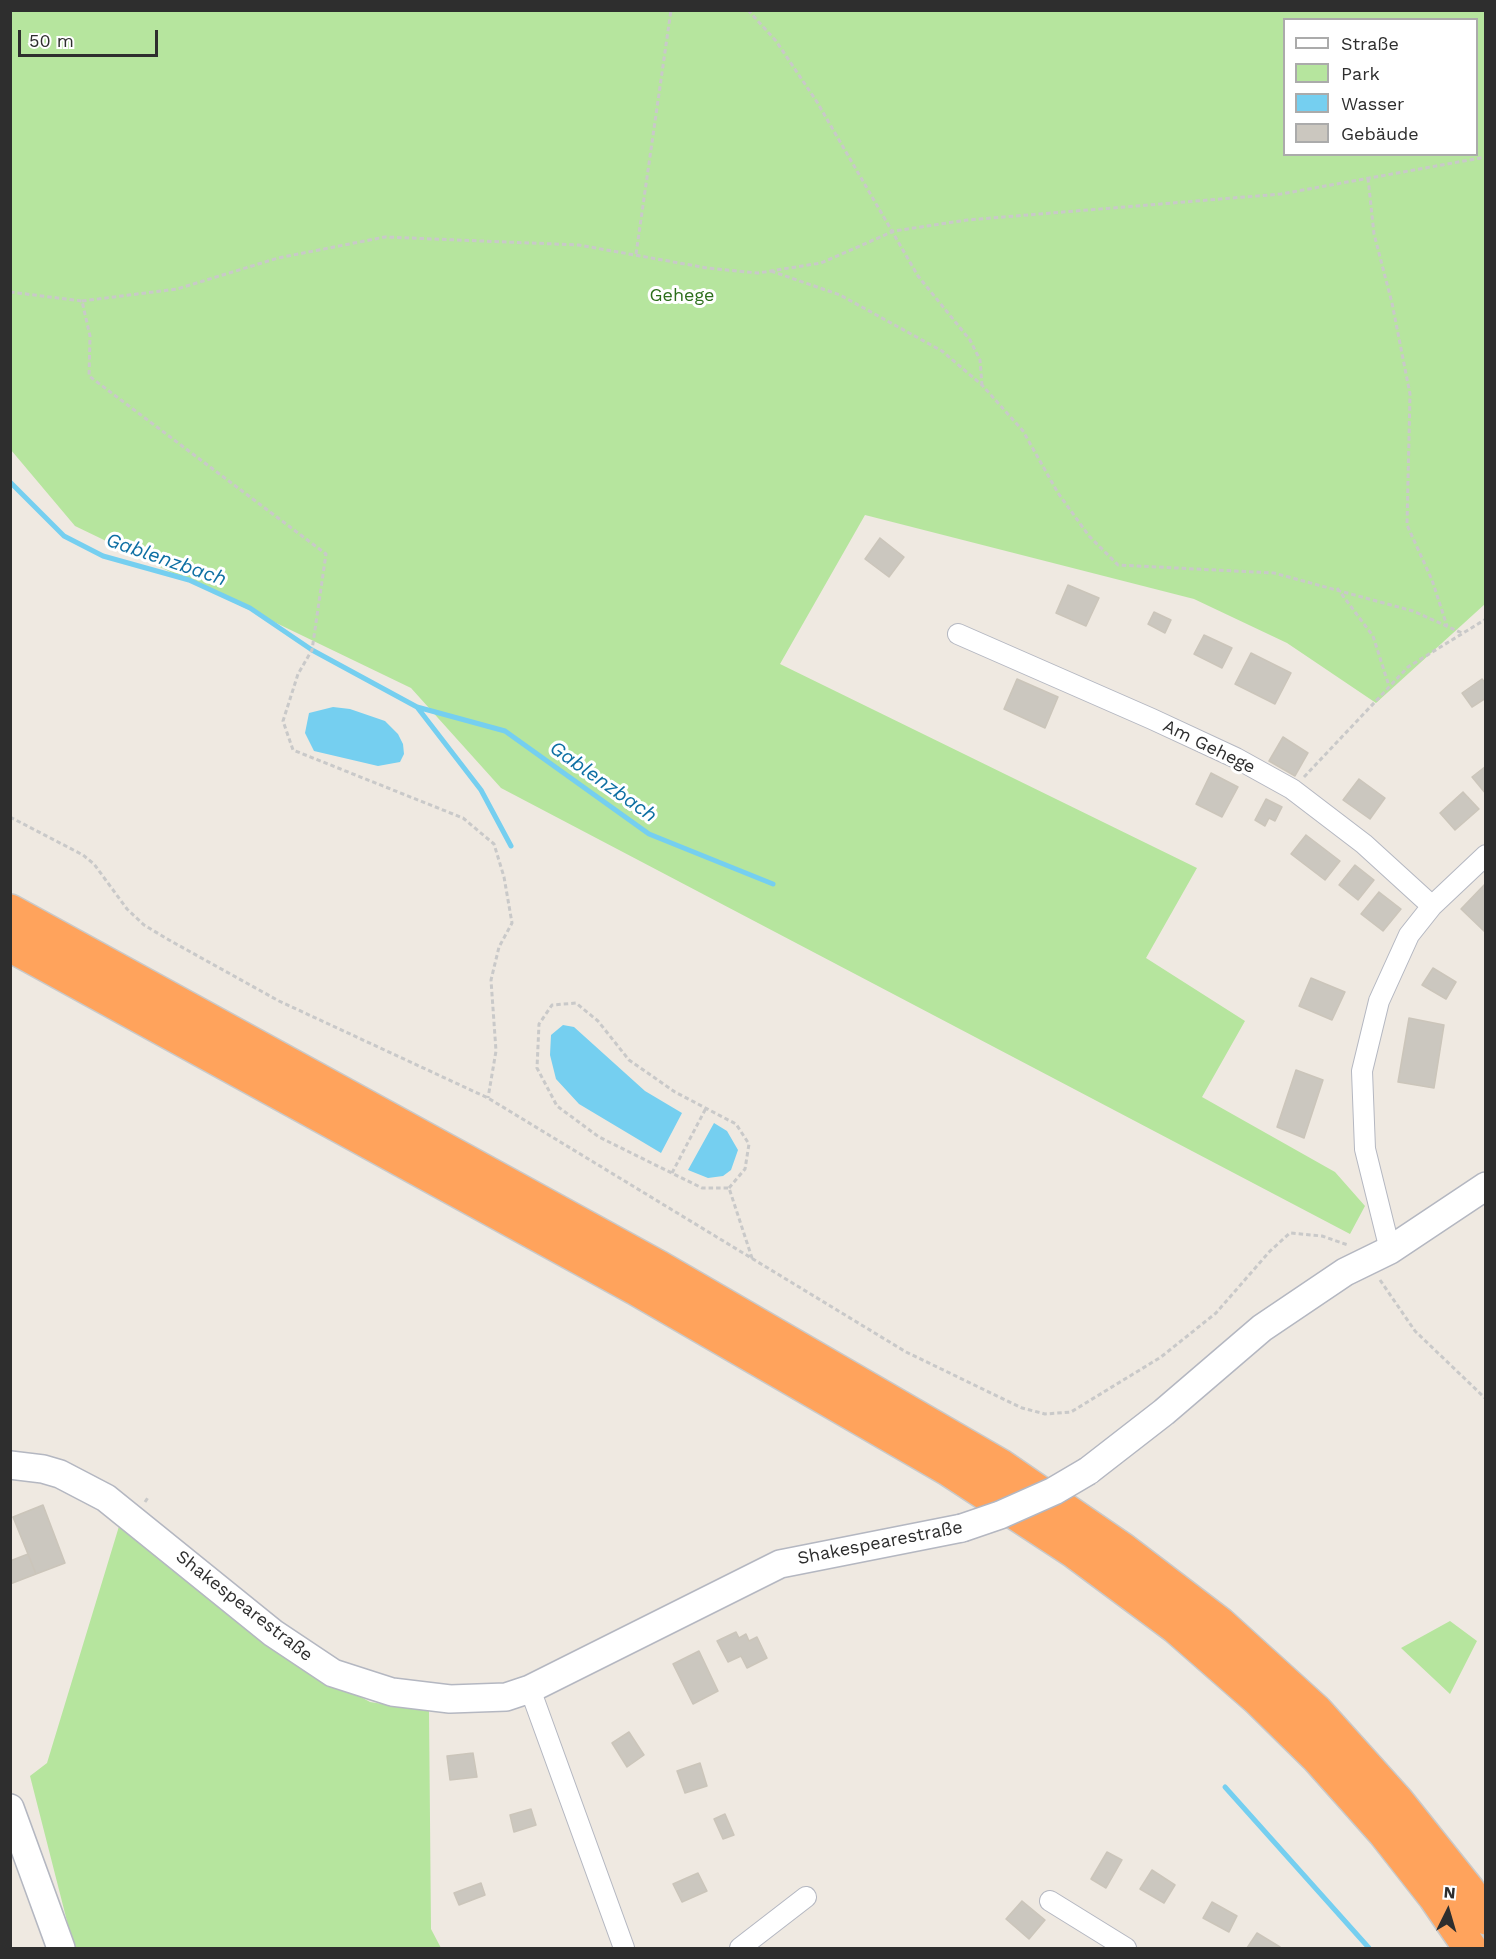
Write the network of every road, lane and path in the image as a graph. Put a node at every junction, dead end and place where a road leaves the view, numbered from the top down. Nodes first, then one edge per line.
1 (671, 10) edge
2 (748, 10) edge
3 (1485, 157) edge
4 (1367, 177) junction
5 (894, 231) junction
6 (636, 254) junction
7 (769, 271) junction
8 (10, 292) edge
9 (82, 301) junction
10 (982, 385) junction
11 (1337, 588) junction
12 (1485, 618) edge
13 (1447, 626) junction
14 (1462, 633) junction
15 (958, 634) dead end
16 (1389, 686) junction
17 (1292, 789) junction
18 (10, 817) edge
19 (1485, 855) edge
20 (1432, 906) junction
21 (10, 911) edge
22 (10, 945) edge
23 (488, 1098) junction
24 (706, 1108) junction
25 (672, 1173) junction
26 (1485, 1186) edge
27 (729, 1188) junction
28 (1322, 1236) dead end
29 (1380, 1255) junction
30 (753, 1261) junction
31 (1485, 1399) edge
32 (10, 1465) edge
33 (530, 1689) junction
34 (10, 1808) edge
35 (806, 1897) dead end
36 (1050, 1901) dead end
37 (1485, 1918) edge
38 (61, 1948) edge
39 (624, 1948) edge
40 (740, 1948) edge
41 (1126, 1948) edge
42 (1470, 1948) edge

1 - 6 path
2 - 5 path
3 - 4 path
4 - 5 path
4 - 13 path
5 - 7 path
5 - 10 path
6 - 7 path
6 - 9 path
7 - 10 path
8 - 9 path
9 - 23 path
10 - 11 path
11 - 13 path
11 - 16 path
12 - 14 path
13 - 14 path
14 - 16 path
15 - 17 street, Am Gehege
16 - 17 path
17 - 20 street, Am Gehege
18 - 23 path
19 - 20 street
20 - 29 street
21 - 37 highway
22 - 42 highway
23 - 30 path
24 - 25 path
24 - 25 path
24 - 27 path
25 - 27 path
26 - 29 street, Shakespearestraße
27 - 30 path
28 - 30 path
29 - 31 path
29 - 33 street, Shakespearestraße, bridge
32 - 33 street, Shakespearestraße
33 - 39 street
34 - 38 street
35 - 40 street
36 - 41 street

